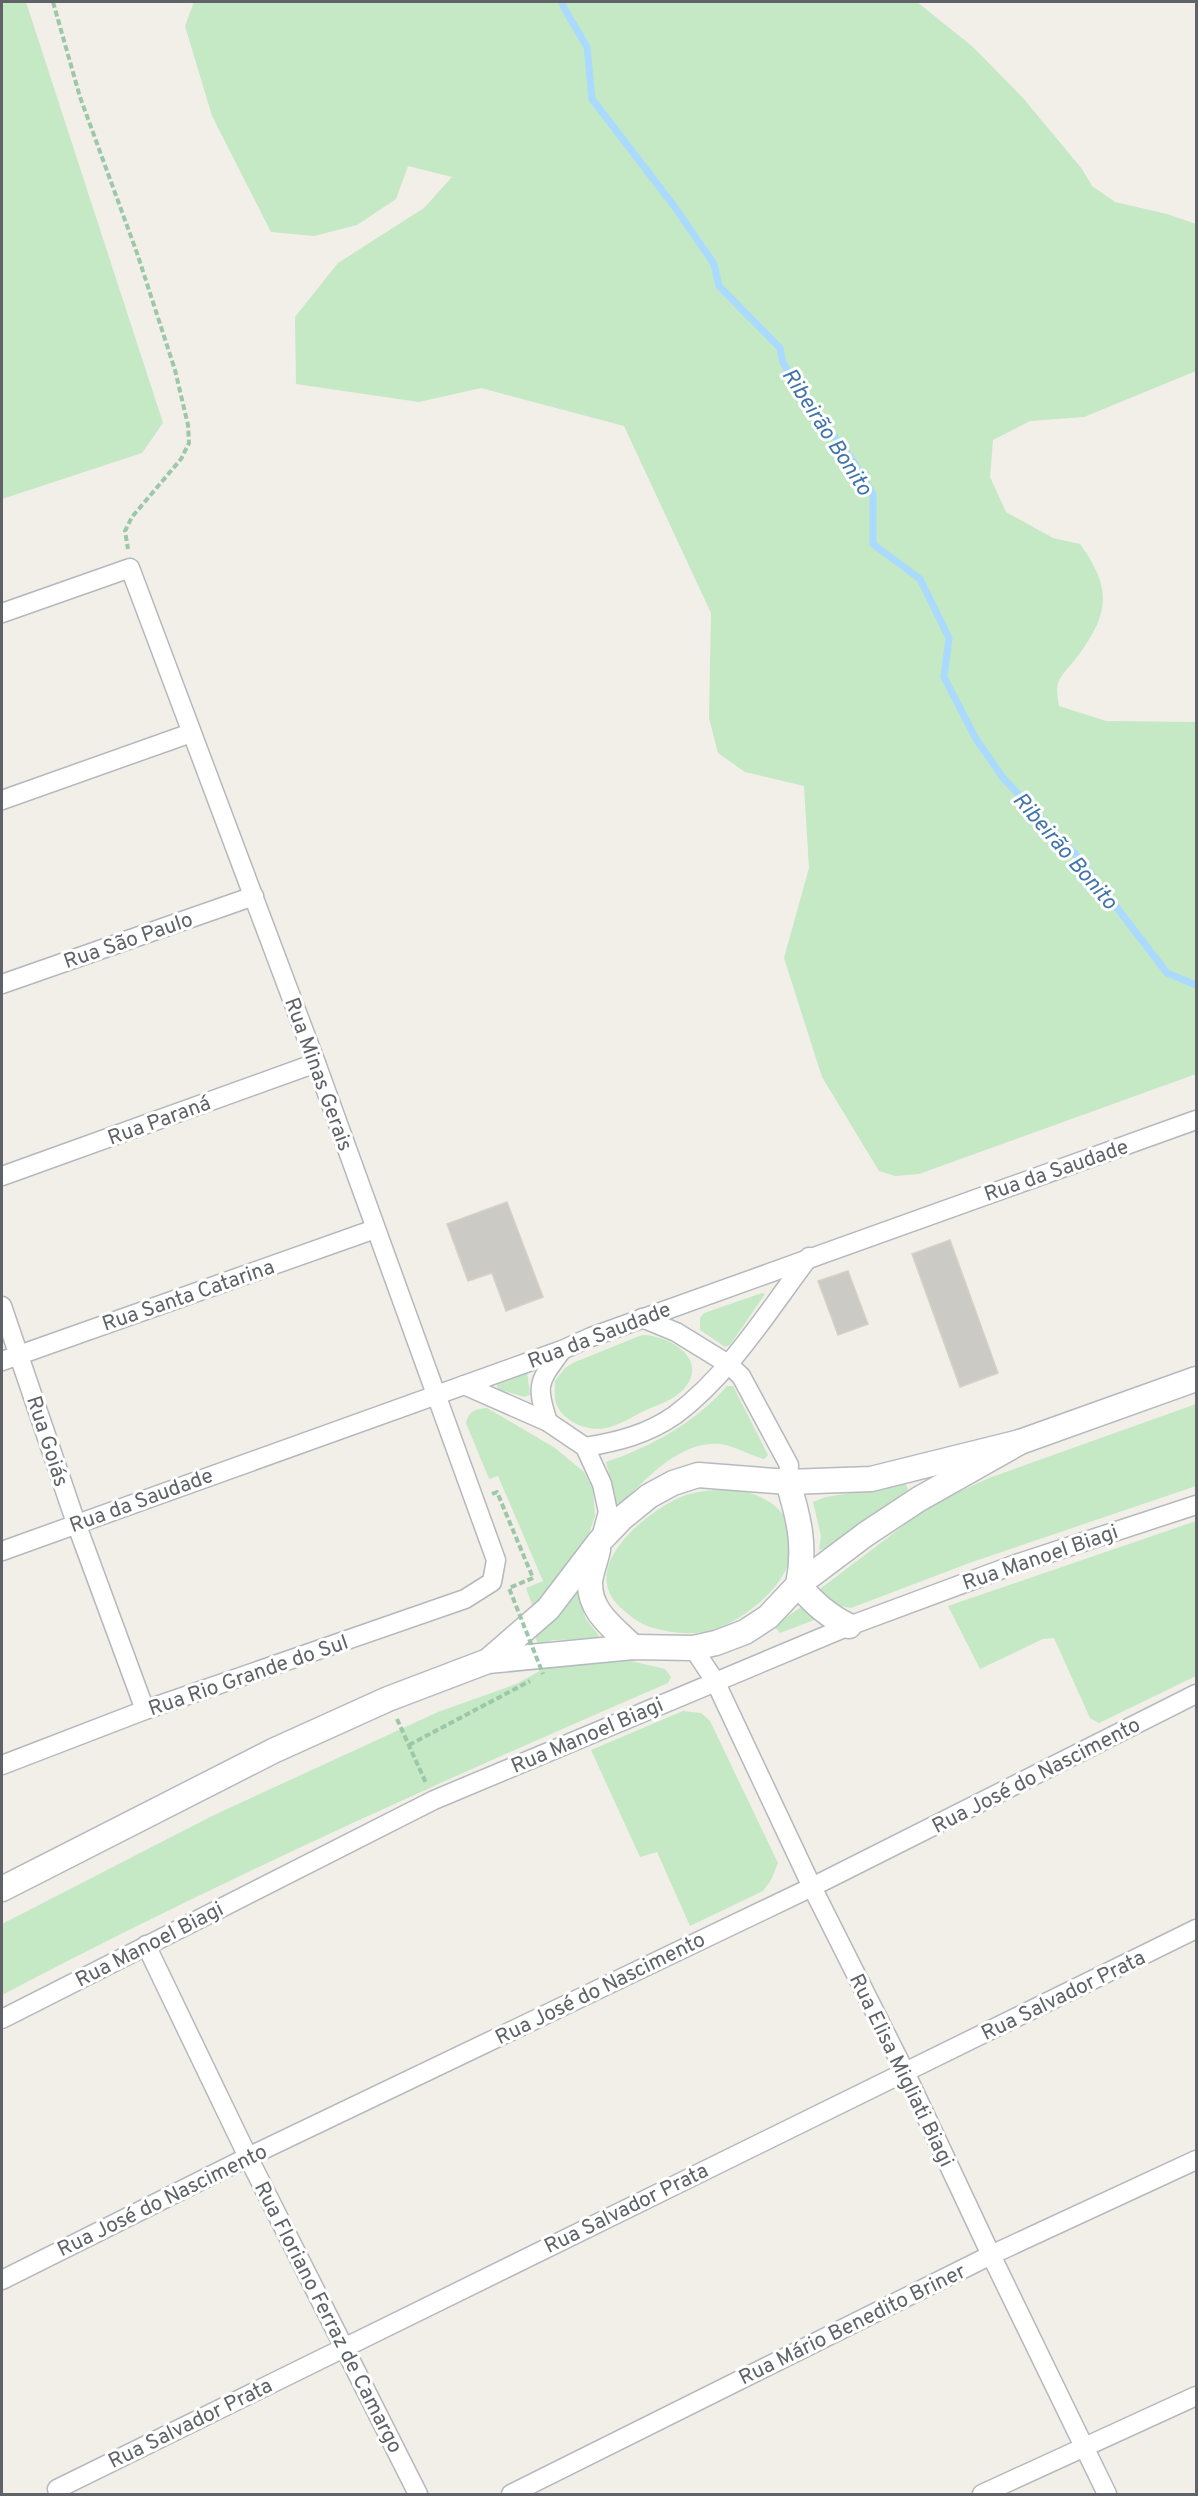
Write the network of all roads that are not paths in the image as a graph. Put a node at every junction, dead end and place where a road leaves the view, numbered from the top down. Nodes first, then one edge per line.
1 (2, 613) edge
2 (191, 734) junction
3 (2, 800) edge
4 (254, 896) junction
5 (2, 984) edge
6 (316, 1063) junction
7 (1197, 1120) edge
8 (2, 1176) edge
9 (375, 1229) junction
10 (809, 1257) junction
11 (2, 1306) edge
12 (642, 1318) junction
13 (562, 1350) junction
14 (19, 1354) junction
15 (2, 1361) edge
16 (728, 1364) junction
17 (1197, 1379) edge
18 (464, 1385) junction
19 (437, 1394) junction
20 (548, 1422) junction
21 (1020, 1442) junction
22 (585, 1447) junction
23 (788, 1482) junction
24 (1197, 1505) edge
25 (76, 1523) junction
26 (600, 1541) junction
27 (2, 1551) edge
28 (492, 1582) joint
29 (798, 1585) junction
30 (849, 1626) junction
31 (633, 1647) junction
32 (693, 1648) junction
33 (488, 1661) junction
34 (715, 1681) junction
35 (1197, 1695) edge
36 (146, 1710) junction
37 (2, 1765) edge
38 (812, 1887) junction
39 (2, 1889) edge
40 (1197, 1929) edge
41 (146, 1945) junction
42 (2, 2019) edge
43 (905, 2072) junction
44 (248, 2157) junction
45 (1197, 2160) edge
46 (991, 2255) junction
47 (2, 2280) edge
48 (344, 2347) junction
49 (1197, 2396) edge
50 (1083, 2446) junction
51 (57, 2489) dead end
52 (418, 2494) edge
53 (511, 2494) edge
54 (982, 2494) edge
55 (1107, 2494) edge

1 - 2 street, Rua Minas Gerais
2 - 3 street
2 - 4 street, Rua Minas Gerais
4 - 5 street, Rua São Paulo
4 - 6 street, Rua Minas Gerais
6 - 8 street, Rua Paraná
6 - 9 street, Rua Minas Gerais
7 - 10 street, Rua da Saudade
9 - 14 street, Rua Santa Catarina
9 - 19 street, Rua Minas Gerais
10 - 12 street, Rua da Saudade
10 - 16 street
11 - 14 street, Rua Goiás
12 - 13 street, Rua da Saudade
12 - 16 street
13 - 18 street, Rua da Saudade
13 - 20 street
14 - 15 street, Rua Santa Catarina
14 - 25 street, Rua Goiás
16 - 22 street
16 - 23 street
17 - 21 main road
18 - 19 street, Rua da Saudade
18 - 20 street
19 - 25 street, Rua da Saudade
19 - 28 street, Rua Minas Gerais
20 - 22 street
21 - 23 main road
21 - 29 main road
22 - 26 street
23 - 26 main road
23 - 29 main road
24 - 30 street, Rua Manoel Biagi
25 - 27 street, Rua da Saudade
25 - 36 street, Rua Goiás
26 - 31 main road
26 - 33 main road
28 - 36 street, Rua Rio Grande do Sul
29 - 30 main road
29 - 32 main road
30 - 34 street, Rua Manoel Biagi
31 - 32 main road
31 - 33 main road
32 - 34 street, Rua Elisa Migliati Biagi
33 - 39 main road
34 - 38 street, Rua Elisa Migliati Biagi
34 - 41 street, Rua Manoel Biagi
35 - 38 street, Rua José do Nascimento
36 - 37 street, Rua Rio Grande do Sul
38 - 43 street, Rua Elisa Migliati Biagi
38 - 44 street, Rua José do Nascimento
40 - 43 street, Rua Salvador Prata
41 - 42 street, Rua Manoel Biagi
41 - 44 street, Rua Floriano Ferraz de Camargo
43 - 46 street, Rua Elisa Migliati Biagi
43 - 48 street, Rua Salvador Prata
44 - 47 street, Rua José do Nascimento
44 - 48 street, Rua Floriano Ferraz de Camargo
45 - 46 street, Rua Mário Benedito Briner
46 - 50 street, Rua Elisa Migliati Biagi
46 - 53 street, Rua Mário Benedito Briner
48 - 51 street, Rua Salvador Prata
48 - 52 street, Rua Floriano Ferraz de Camargo
49 - 50 street
50 - 54 street
50 - 55 street, Rua Elisa Migliati Biagi

